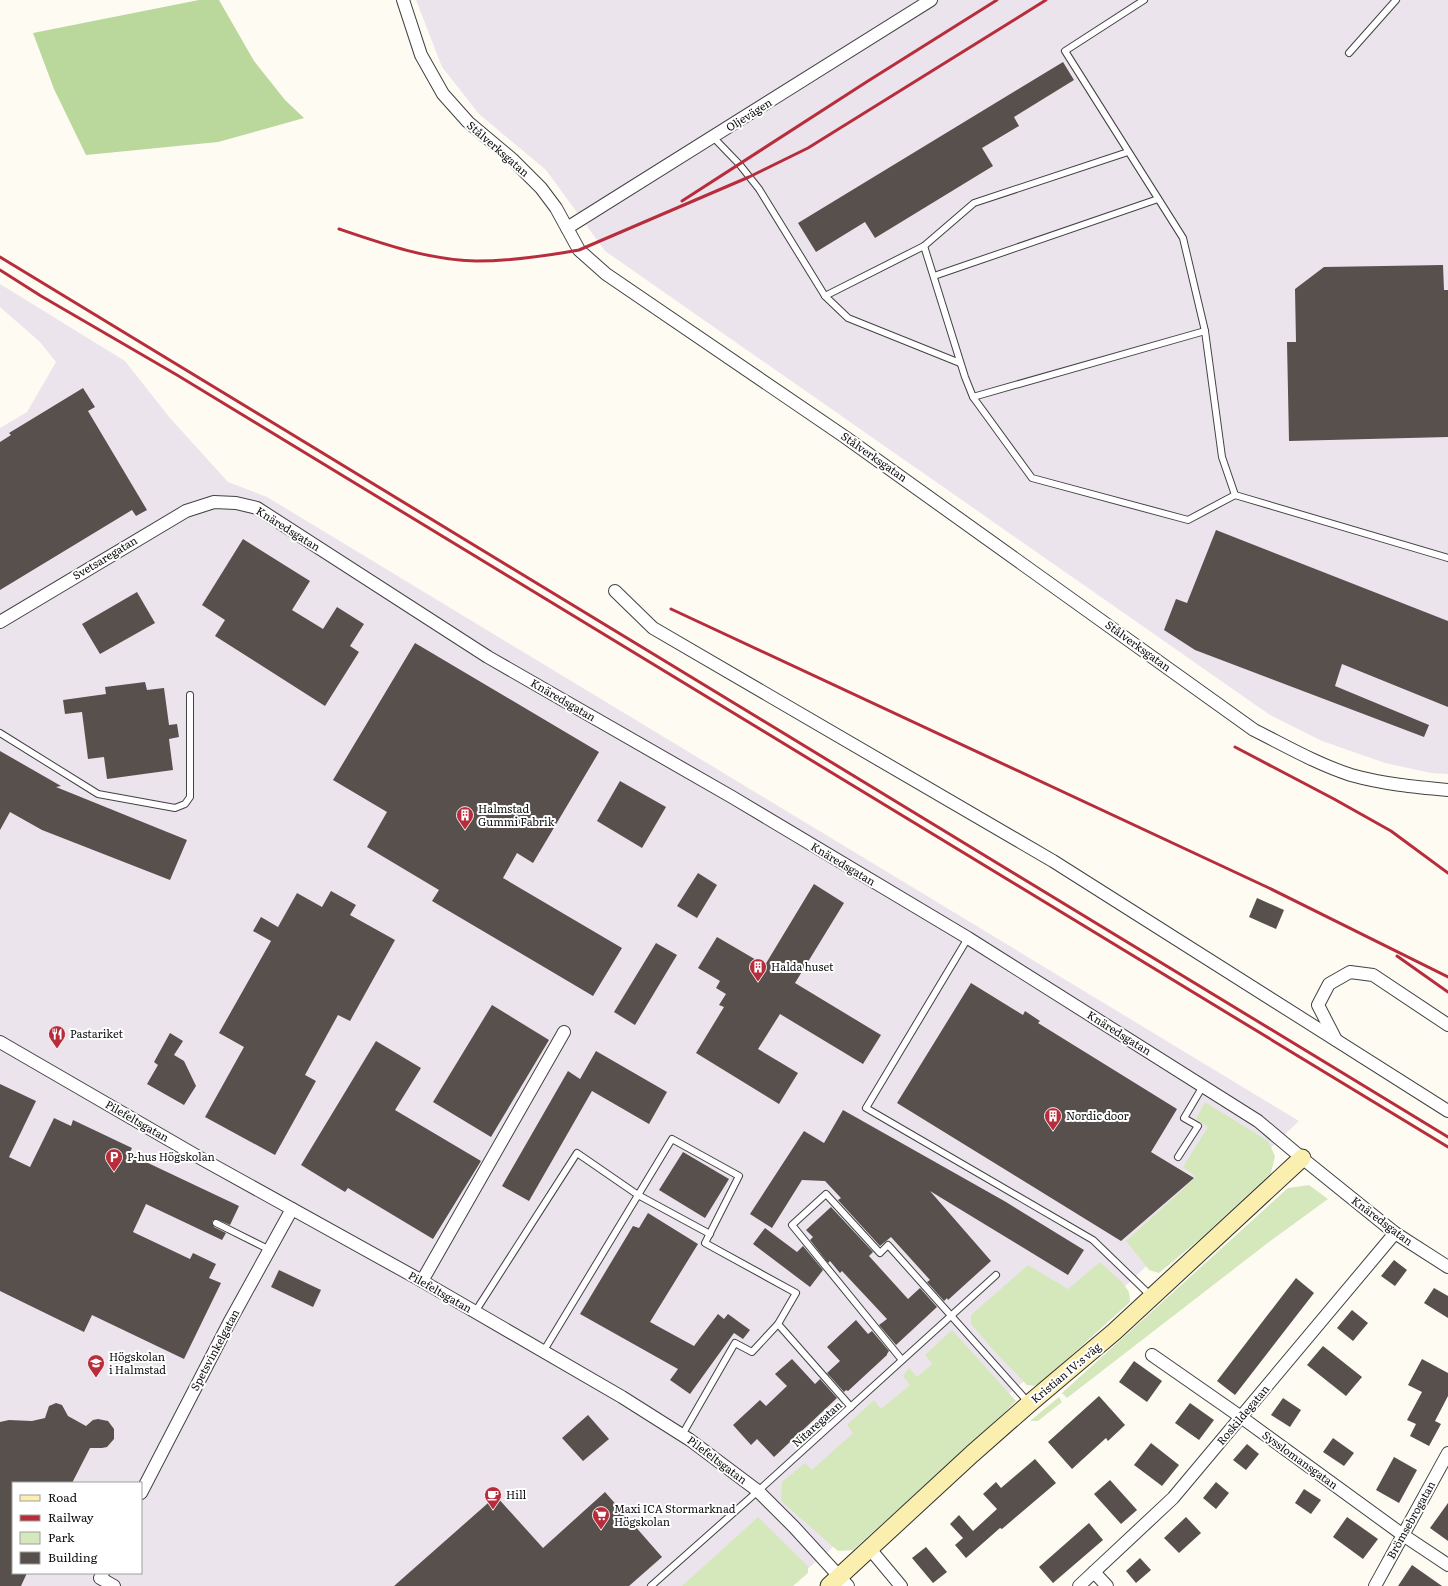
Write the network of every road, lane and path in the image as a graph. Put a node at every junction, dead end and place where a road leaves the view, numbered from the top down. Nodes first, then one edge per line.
1 (403, 0) edge
2 (931, 0) edge
3 (1144, 0) edge
4 (1396, 0) edge
5 (1349, 53) dead end
6 (713, 137) junction
7 (1128, 152) junction
8 (1158, 199) junction
9 (566, 228) junction
10 (924, 246) junction
11 (934, 276) junction
12 (825, 296) junction
13 (1205, 331) junction
14 (960, 363) junction
15 (973, 397) junction
16 (1235, 495) junction
17 (214, 502) joint
18 (1448, 558) edge
19 (615, 591) dead end
20 (0, 622) edge
21 (190, 695) dead end
22 (0, 733) edge
23 (1448, 790) edge
24 (968, 938) junction
25 (1448, 1025) edge
26 (564, 1032) dead end
27 (1336, 1041) junction
28 (0, 1042) edge
29 (1203, 1086) junction
30 (1448, 1111) edge
31 (1178, 1157) dead end
32 (1302, 1158) junction
33 (638, 1195) junction
34 (292, 1209) junction
35 (216, 1222) dead end
36 (1395, 1233) junction
37 (710, 1234) junction
38 (270, 1250) junction
39 (1448, 1267) edge
40 (996, 1275) dead end
41 (422, 1281) junction
42 (1152, 1297) junction
43 (475, 1312) junction
44 (952, 1315) junction
45 (778, 1324) junction
46 (543, 1352) junction
47 (1152, 1355) dead end
48 (902, 1360) junction
49 (1030, 1403) junction
50 (851, 1407) junction
51 (1241, 1417) junction
52 (682, 1435) junction
53 (1448, 1454) edge
54 (142, 1491) edge
55 (758, 1491) junction
56 (1402, 1535) junction
57 (870, 1549) junction
58 (1448, 1565) edge
59 (1094, 1572) junction
60 (102, 1574) edge
61 (839, 1583) edge
62 (114, 1586) edge
63 (651, 1586) edge
64 (901, 1586) edge
65 (1079, 1586) edge
66 (1107, 1586) edge
67 (1374, 1586) edge

1 - 9 street, Stålverksgatan
2 - 6 street, Oljevägen
3 - 7 lane
4 - 5 lane
6 - 9 street, Oljevägen
6 - 12 lane
7 - 8 lane
7 - 10 lane
8 - 11 lane
8 - 13 lane
9 - 23 street, Stålverksgatan
10 - 11 lane
10 - 12 lane
11 - 14 lane
12 - 14 lane
13 - 15 lane
13 - 16 lane
14 - 15 lane
15 - 16 lane
16 - 18 lane
17 - 20 street, Svetsaregatan
17 - 24 street, Knäredsgatan
19 - 27 street
21 - 22 lane
24 - 29 street, Knäredsgatan
24 - 42 lane
25 - 27 street
26 - 41 street
27 - 30 street
28 - 34 street, Pilefeltsgatan
29 - 31 lane
29 - 32 street, Knäredsgatan
32 - 36 street, Knäredsgatan
32 - 42 street, Kristian IV:s väg
33 - 37 lane
33 - 37 lane
33 - 43 lane
33 - 46 lane
34 - 38 street, Spetsvinkelgatan
34 - 41 street, Pilefeltsgatan
35 - 38 lane
36 - 39 street, Knäredsgatan
36 - 51 street, Roskildegatan
37 - 45 lane
38 - 54 street, Spetsvinkelgatan
40 - 44 lane, Nitaregatan
41 - 43 street, Pilefeltsgatan
42 - 49 street, Kristian IV:s väg
43 - 46 street, Pilefeltsgatan
44 - 48 lane, Nitaregatan
44 - 48 lane
44 - 49 lane
45 - 50 lane
45 - 52 lane
46 - 52 street, Pilefeltsgatan
47 - 51 street, Sysslomansgatan
48 - 50 lane, Nitaregatan
49 - 57 street, Kristian IV:s väg
50 - 55 lane, Nitaregatan
51 - 56 street, Sysslomansgatan
51 - 59 street, Roskildegatan
52 - 55 street, Pilefeltsgatan
53 - 56 street, Brömsebrogatan
55 - 61 street, Pilefeltsgatan
55 - 63 lane, Nitaregatan
56 - 58 street, Sysslomansgatan
56 - 67 street, Brömsebrogatan
57 - 61 street, Kristian IV:s väg
57 - 64 street
59 - 65 street, Roskildegatan
59 - 66 street
60 - 62 street

